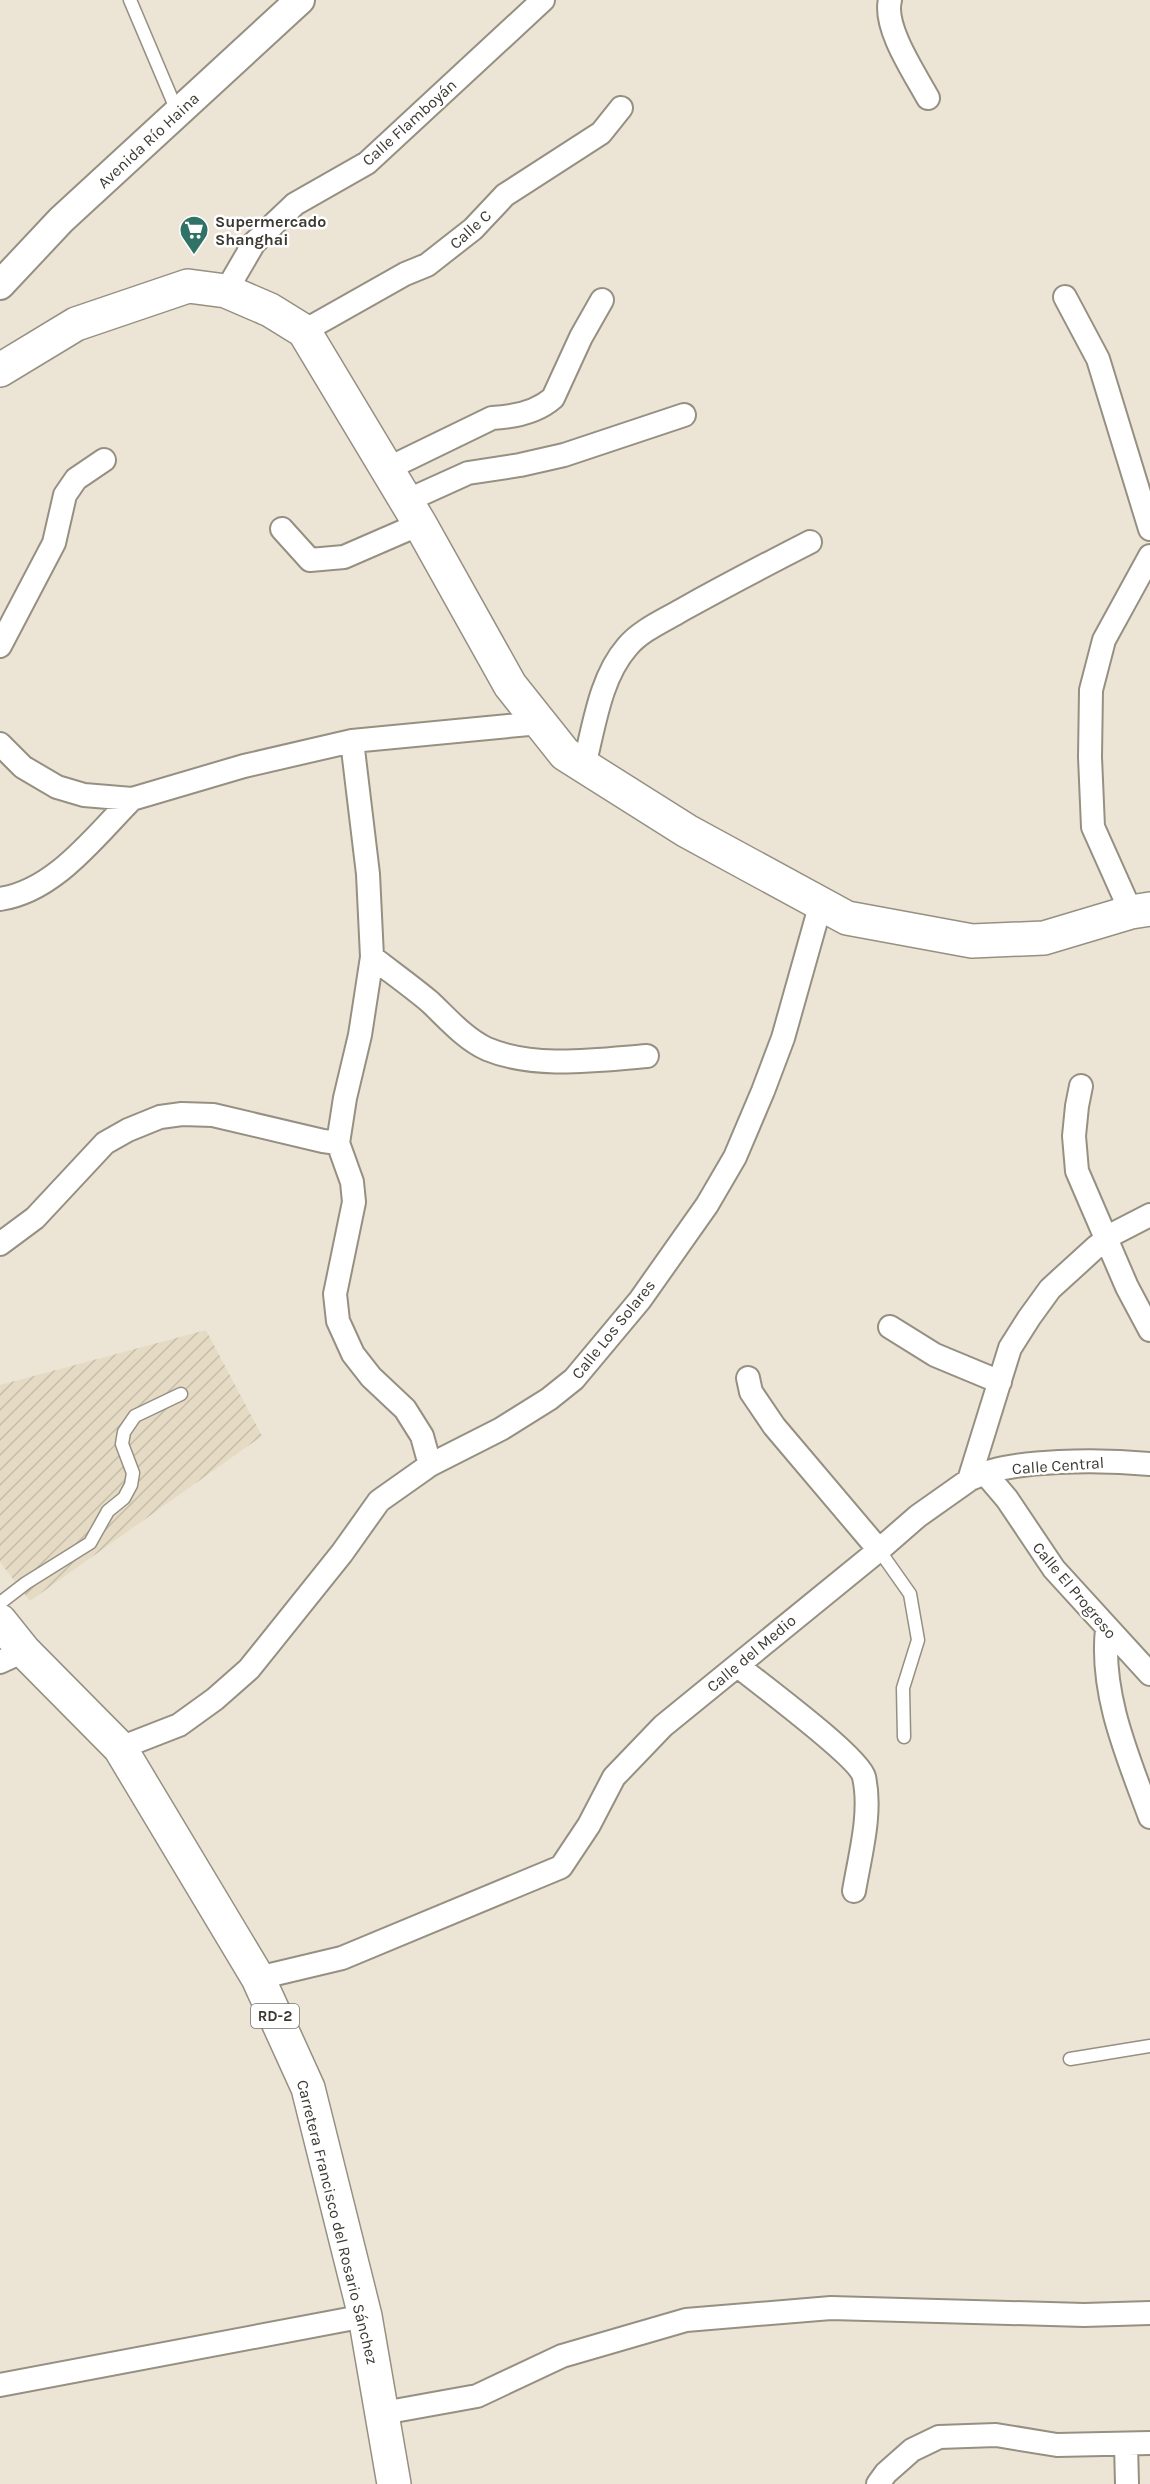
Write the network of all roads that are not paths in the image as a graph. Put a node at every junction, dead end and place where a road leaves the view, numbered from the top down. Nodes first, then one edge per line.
1 (130, 0) edge
2 (300, 0) edge
3 (543, 0) edge
4 (890, 0) edge
5 (928, 98) dead end
6 (621, 108) dead end
7 (178, 112) junction
8 (0, 285) edge
9 (226, 291) junction
10 (1065, 297) dead end
11 (602, 300) dead end
12 (304, 331) junction
13 (0, 370) edge
14 (684, 415) dead end
15 (104, 460) dead end
16 (387, 469) junction
17 (413, 512) junction
18 (1150, 529) edge
19 (282, 530) dead end
20 (810, 542) dead end
21 (1150, 556) edge
22 (0, 646) edge
23 (540, 723) junction
24 (352, 741) junction
25 (0, 744) edge
26 (584, 766) junction
27 (132, 799) junction
28 (0, 899) edge
29 (821, 903) junction
30 (1140, 911) edge
31 (372, 957) junction
32 (647, 1056) dead end
33 (1081, 1086) dead end
34 (339, 1143) junction
35 (1150, 1215) edge
36 (1106, 1240) junction
37 (0, 1244) edge
38 (890, 1327) dead end
39 (1150, 1330) edge
40 (748, 1378) dead end
41 (1000, 1382) junction
42 (182, 1394) dead end
43 (1150, 1464) edge
44 (429, 1465) junction
45 (976, 1476) junction
46 (879, 1551) junction
47 (0, 1603) edge
48 (0, 1621) edge
49 (1107, 1629) junction
50 (12, 1657) edge
51 (738, 1666) junction
52 (1150, 1674) edge
53 (904, 1737) dead end
54 (120, 1748) junction
55 (1150, 1816) edge
56 (854, 1891) dead end
57 (258, 1978) junction
58 (1150, 2046) edge
59 (1070, 2059) dead end
60 (1150, 2313) edge
61 (365, 2316) junction
62 (0, 2385) edge
63 (383, 2413) junction
64 (1150, 2443) edge
65 (1126, 2444) junction
66 (394, 2484) edge
67 (878, 2484) edge
68 (1127, 2484) edge

1 - 7 lane
2 - 7 street, Avenida Río Haina
3 - 9 street, Calle Flamboyán
4 - 5 street
6 - 12 street, Calle C
7 - 8 street, Avenida Río Haina
9 - 12 main road
9 - 13 main road
10 - 18 street
11 - 16 street
12 - 16 main road
14 - 17 street
15 - 22 street
16 - 17 main road
17 - 19 street
17 - 23 main road
20 - 26 street
21 - 30 street
23 - 24 street
23 - 26 main road
24 - 27 street
24 - 31 street
25 - 27 street
26 - 29 main road
27 - 28 street
29 - 30 main road
29 - 44 street, Calle Los Solares
31 - 32 street
31 - 34 street
33 - 36 street
34 - 37 street
34 - 44 street
35 - 36 street
36 - 39 street
36 - 41 street
38 - 41 street
40 - 46 street
41 - 45 street
42 - 47 lane
43 - 45 street, Calle Central
44 - 54 street, Calle Los Solares
45 - 46 street, Calle del Medio
45 - 49 street, Calle El Progreso
46 - 51 street, Calle del Medio
46 - 53 lane
48 - 50 main road, Carretera Francisco del Rosario Sánchez / RD-2
49 - 52 street, Calle El Progreso
49 - 55 street
50 - 54 main road, Carretera Francisco del Rosario Sánchez / RD-2
51 - 56 street
51 - 57 street, Calle del Medio
54 - 57 main road, Carretera Francisco del Rosario Sánchez / RD-2
57 - 61 main road, Carretera Francisco del Rosario Sánchez / RD-2
58 - 59 lane
60 - 63 street
61 - 62 street
61 - 63 main road, Carretera Francisco del Rosario Sánchez / RD-2
63 - 66 main road, Carretera Francisco del Rosario Sánchez / RD-2
64 - 65 street
65 - 67 street
65 - 68 street

